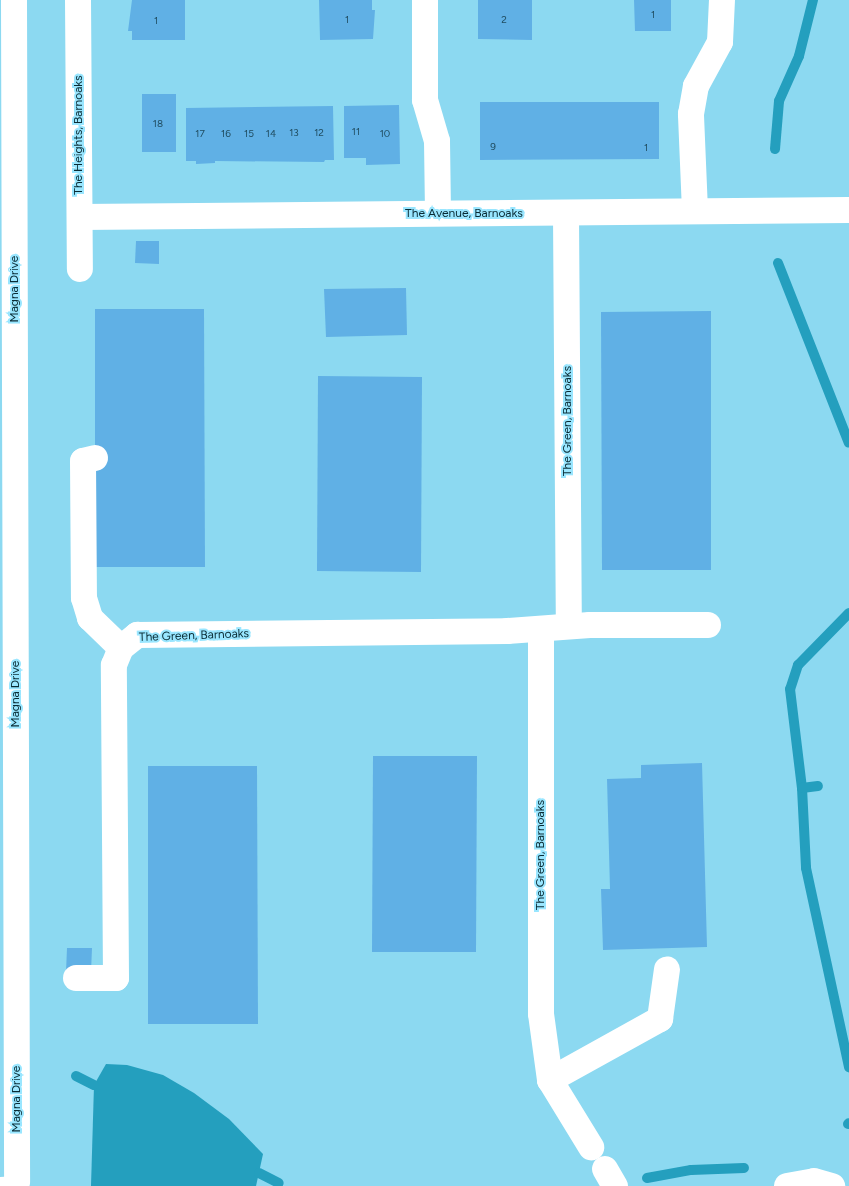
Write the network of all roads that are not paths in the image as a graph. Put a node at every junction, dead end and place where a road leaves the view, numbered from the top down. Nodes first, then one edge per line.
1 (14, 0) edge
2 (78, 0) edge
3 (425, 0) edge
4 (722, 0) edge
5 (7, 205) edge
6 (849, 210) edge
7 (695, 211) junction
8 (438, 213) junction
9 (566, 215) junction
10 (80, 217) junction
11 (80, 269) dead end
12 (95, 458) dead end
13 (708, 625) dead end
14 (569, 626) junction
15 (541, 629) junction
16 (121, 648) junction
17 (667, 969) dead end
18 (76, 978) dead end
19 (550, 1080) junction
20 (8, 1115) edge
21 (591, 1147) dead end
22 (11, 1184) edge
23 (787, 1186) edge
24 (832, 1186) edge

1 - 5 street, Magna Drive
2 - 10 street, The Heights, Barnoaks
3 - 8 street
4 - 7 street
5 - 20 street, Magna Drive
6 - 7 street, The Avenue, Barnoaks
7 - 9 street, The Avenue, Barnoaks
8 - 9 street, The Avenue, Barnoaks
8 - 10 street, The Avenue, Barnoaks
9 - 14 street, The Green, Barnoaks
10 - 11 street, The Heights, Barnoaks
12 - 16 street, The Green, Barnoaks
13 - 14 street, The Green, Barnoaks
14 - 15 street, The Green, Barnoaks
15 - 16 street, The Green, Barnoaks
15 - 19 street, The Green, Barnoaks
16 - 18 street, The Green, Barnoaks
17 - 19 street
19 - 21 street, The Green, Barnoaks
20 - 22 street, Magna Drive
23 - 24 street

